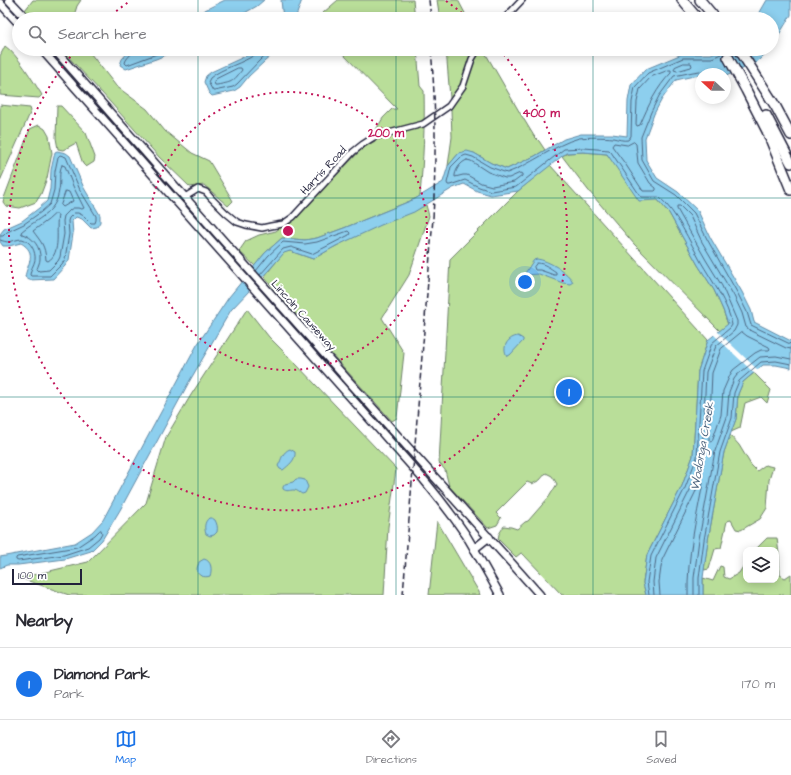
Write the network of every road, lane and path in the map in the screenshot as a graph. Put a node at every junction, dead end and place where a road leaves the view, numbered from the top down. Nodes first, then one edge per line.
1 (8, 0) edge
2 (522, 0) edge
3 (682, 0) edge
4 (700, 0) edge
5 (0, 3) edge
6 (21, 12) edge
7 (511, 12) edge
8 (692, 12) edge
9 (710, 12) edge
10 (12, 17) edge
11 (47, 56) edge
12 (60, 56) edge
13 (474, 56) edge
14 (727, 56) edge
15 (743, 56) edge
16 (762, 114) junction
17 (791, 135) edge
18 (791, 163) edge
19 (791, 190) edge
20 (185, 197) junction
21 (178, 204) junction
22 (489, 538) junction
23 (474, 549) junction
24 (500, 595) edge
25 (539, 595) edge

1 - 6 main road
2 - 7 street
3 - 8 highway
4 - 9 highway
5 - 10 main road
11 - 21 main road, Lincoln Causeway
12 - 20 main road, Lincoln Causeway
13 - 20 street, Harris Road
14 - 16 highway
15 - 17 highway
16 - 18 highway
16 - 19 highway
20 - 21 main road
20 - 22 main road, Lincoln Causeway
21 - 23 main road, Lincoln Causeway
22 - 23 main road
22 - 25 main road, Lincoln Causeway
23 - 24 main road, Lincoln Causeway

